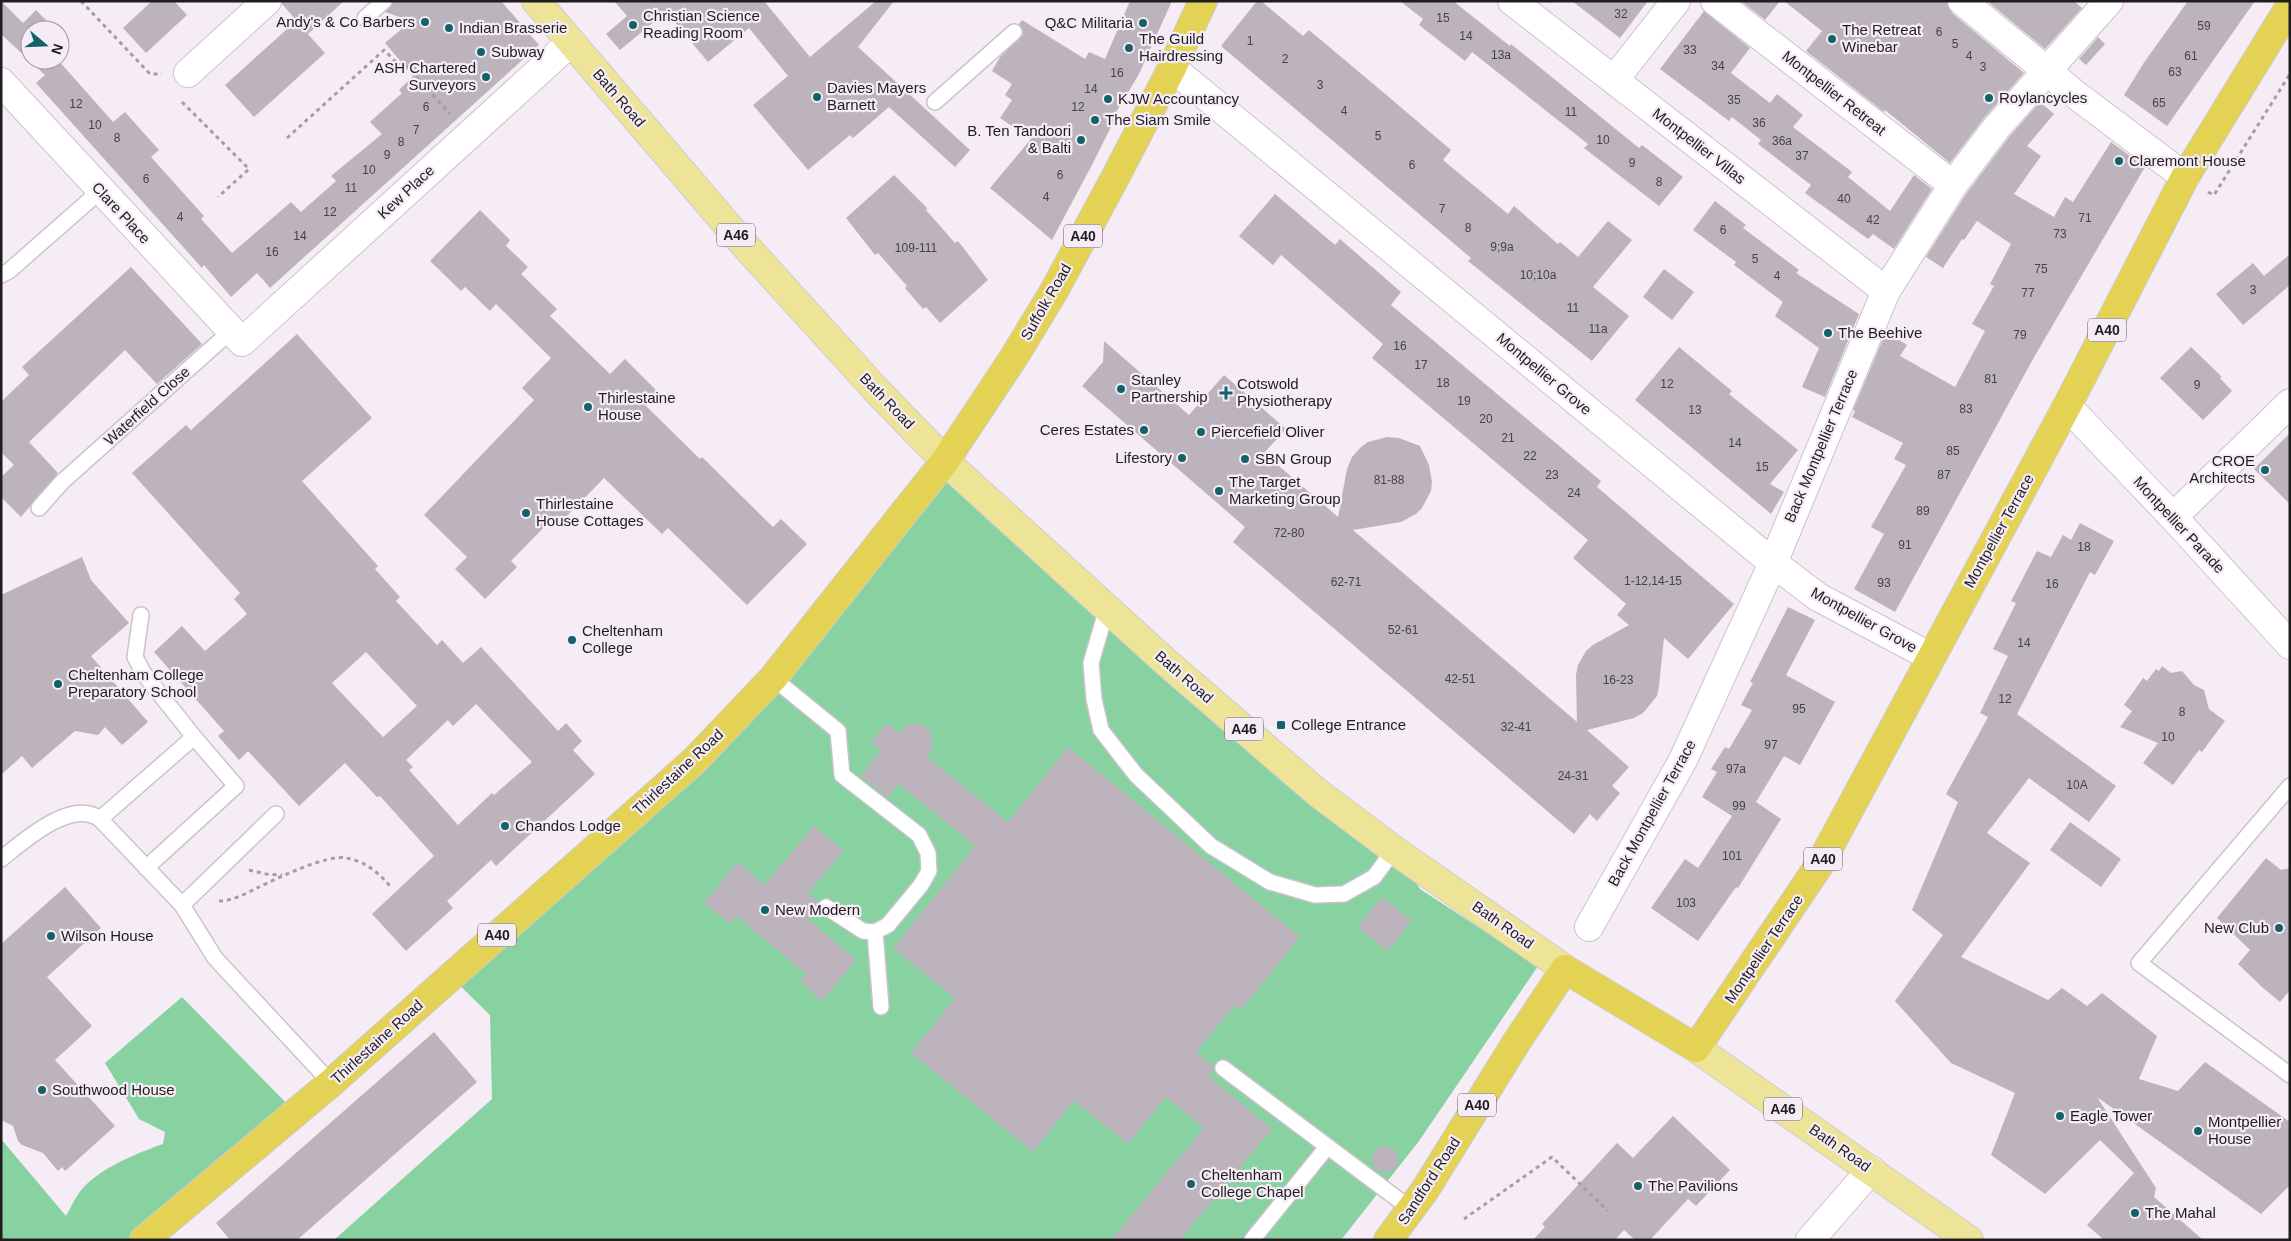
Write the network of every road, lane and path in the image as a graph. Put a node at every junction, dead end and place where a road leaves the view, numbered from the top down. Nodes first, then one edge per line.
1 (81, 1) edge
2 (267, 1) edge
3 (384, 1) edge
4 (536, 1) edge
5 (1203, 1) edge
6 (1512, 1) edge
7 (1676, 1) edge
8 (1715, 1) edge
9 (1962, 1) edge
10 (2109, 1) edge
11 (2290, 6) edge
12 (365, 18) dead end
13 (1014, 32) dead end
14 (571, 42) junction
15 (134, 57) dead end
16 (1172, 68) junction
17 (2045, 71) junction
18 (188, 73) dead end
19 (2290, 74) edge
20 (1614, 80) junction
21 (1, 82) edge
22 (935, 102) dead end
23 (205, 125) dead end
24 (469, 135) junction
25 (286, 138) dead end
26 (2185, 177) junction
27 (1953, 185) junction
28 (100, 191) junction
29 (218, 197) dead end
30 (1, 275) edge
31 (1886, 291) junction
32 (237, 337) junction
33 (2290, 403) edge
34 (2067, 406) junction
35 (945, 461) junction
36 (39, 508) dead end
37 (2173, 517) junction
38 (1773, 563) junction
39 (1107, 608) junction
40 (141, 615) dead end
41 (2290, 645) edge
42 (1931, 657) junction
43 (773, 678) junction
44 (194, 737) junction
45 (2290, 786) edge
46 (276, 814) dead end
47 (100, 819) junction
48 (1394, 850) junction
49 (231, 858) junction
50 (1, 859) edge
51 (146, 868) junction
52 (285, 875) junction
53 (391, 887) dead end
54 (197, 890) junction
55 (182, 905) junction
56 (826, 907) dead end
57 (1589, 927) dead end
58 (875, 932) junction
59 (1565, 969) junction
60 (881, 1007) dead end
61 (1696, 1048) junction
62 (1223, 1068) dead end
63 (2290, 1075) edge
64 (331, 1083) junction
65 (1327, 1146) junction
66 (1871, 1170) junction
67 (1411, 1209) junction
68 (1608, 1210) dead end
69 (1464, 1219) dead end
70 (144, 1240) edge
71 (1252, 1240) edge
72 (1388, 1240) edge
73 (1810, 1240) edge
74 (1969, 1240) edge

1 - 15 path
2 - 18 street
3 - 12 lane
4 - 14 main road, Bath Road / A46
5 - 16 highway, Suffolk Road / A40
6 - 20 street, Montpellier Villas
7 - 20 street
8 - 27 street, Montpellier Retreat
9 - 17 street
10 - 17 street, Back Montpellier Terrace
11 - 26 highway, Montpellier Terrace / A40
13 - 22 lane
14 - 24 street, Kew Place
14 - 35 main road, Bath Road / A46
16 - 35 highway, Suffolk Road / A40
16 - 38 street, Montpellier Grove
17 - 26 street
17 - 27 street, Back Montpellier Terrace
19 - 26 path
20 - 31 street, Montpellier Villas
21 - 28 street, Clare Place
23 - 29 path
24 - 25 path
24 - 32 street, Kew Place
26 - 34 highway, Montpellier Terrace / A40
27 - 31 street, Back Montpellier Terrace
28 - 30 lane
28 - 32 street, Clare Place
31 - 38 street, Back Montpellier Terrace
32 - 36 lane, Waterfield Close
33 - 37 street
34 - 37 street, Montpellier Parade
34 - 42 highway, Montpellier Terrace / A40
35 - 39 main road, Bath Road / A46
35 - 43 highway, Thirlestaine Road / A40
37 - 41 street, Montpellier Parade
38 - 42 street, Montpellier Grove
38 - 57 street, Back Montpellier Terrace
39 - 48 main road, Bath Road / A46
39 - 48 lane
40 - 44 lane
42 - 61 highway, Montpellier Terrace / A40
43 - 58 lane
43 - 64 highway, Thirlestaine Road / A40
44 - 47 lane
44 - 51 lane
45 - 63 lane
46 - 49 lane
47 - 50 lane
47 - 51 lane
48 - 59 main road, Bath Road / A46
49 - 52 path
49 - 54 lane
51 - 55 lane
52 - 53 path
52 - 54 path
54 - 55 lane
55 - 64 lane
56 - 58 lane
58 - 60 lane
59 - 61 highway, Bath Road / A46
59 - 67 highway, Sandford Road / A40
61 - 66 main road, Bath Road / A46
62 - 65 lane
64 - 70 highway, Thirlestaine Road / A40
65 - 67 lane
65 - 71 lane
66 - 73 street
66 - 74 main road, Bath Road / A46
67 - 72 highway, Sandford Road / A40
68 - 69 path

